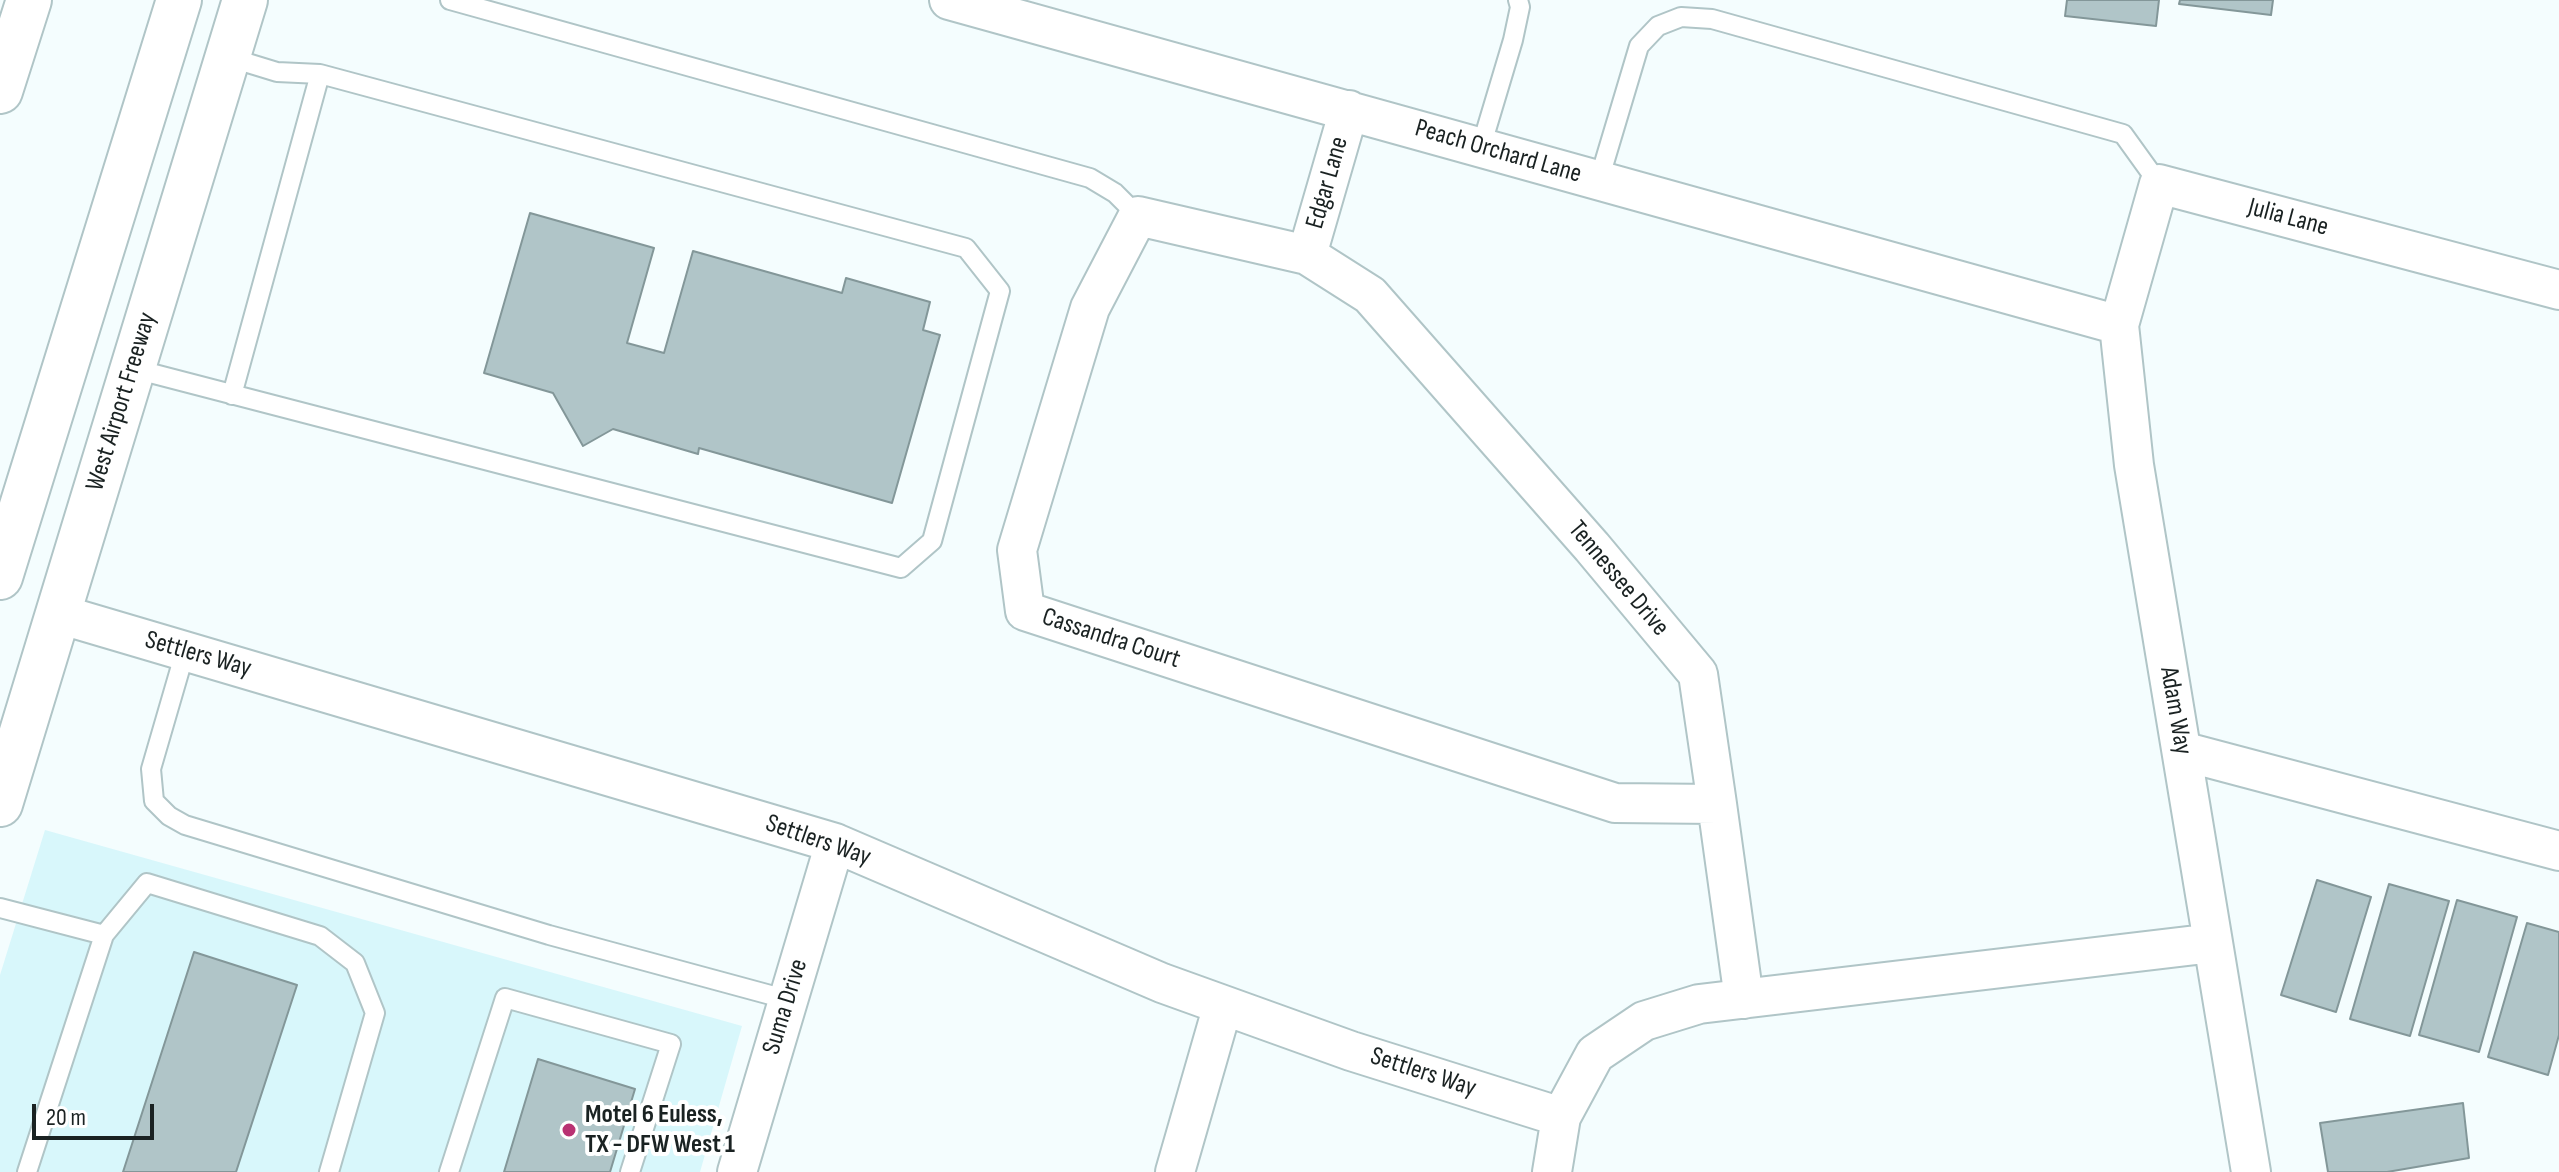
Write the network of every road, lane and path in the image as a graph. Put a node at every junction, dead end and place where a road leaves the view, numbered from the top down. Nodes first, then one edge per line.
1 (29, 0) edge
2 (179, 0) edge
3 (245, 0) edge
4 (450, 0) edge
5 (949, 0) edge
6 (1518, 0) edge
7 (228, 57) junction
8 (320, 74) junction
9 (0, 91) edge
10 (1349, 110) junction
11 (1481, 147) junction
12 (1599, 180) junction
13 (2159, 184) junction
14 (1138, 216) junction
15 (1307, 255) junction
16 (2559, 290) edge
17 (2119, 325) junction
18 (131, 368) junction
19 (232, 395) junction
20 (0, 577) edge
21 (59, 614) junction
22 (185, 652) junction
23 (2182, 751) junction
24 (0, 804) edge
25 (1717, 804) junction
26 (835, 843) junction
27 (2559, 851) edge
28 (0, 908) edge
29 (104, 935) junction
30 (2213, 943) junction
31 (1744, 999) junction
32 (789, 1000) junction
33 (1223, 1005) junction
34 (1561, 1117) junction
35 (27, 1172) edge
36 (329, 1172) edge
37 (449, 1172) edge
38 (630, 1172) edge
39 (737, 1172) edge
40 (1175, 1172) edge
41 (1552, 1172) edge
42 (2251, 1172) edge

1 - 9 main road
2 - 20 main road
3 - 7 main road, West Airport Freeway
4 - 14 lane
5 - 10 street, Peach Orchard Lane
6 - 11 lane
7 - 8 lane
7 - 18 main road, West Airport Freeway
8 - 19 lane
8 - 19 lane
10 - 11 street, Peach Orchard Lane
10 - 15 street, Edgar Lane
11 - 12 street, Peach Orchard Lane
12 - 13 lane
12 - 17 street, Peach Orchard Lane
13 - 16 street, Julia Lane
13 - 17 street
14 - 15 street
14 - 25 street, Cassandra Court
15 - 25 street, Tennessee Drive
17 - 23 street, Adam Way
18 - 19 lane
18 - 21 main road, West Airport Freeway
21 - 22 street, Settlers Way
21 - 24 main road, West Airport Freeway
22 - 26 street, Settlers Way
22 - 32 lane
23 - 27 street
23 - 30 street, Adam Way
25 - 31 street, Tennessee Drive
26 - 32 street, Suma Drive
26 - 33 street, Settlers Way
28 - 29 lane
29 - 35 lane
29 - 36 lane
30 - 31 street
30 - 42 street, Adam Way
31 - 34 street
32 - 39 street, Suma Drive
33 - 34 street, Settlers Way
33 - 40 street
34 - 41 street
37 - 38 lane

